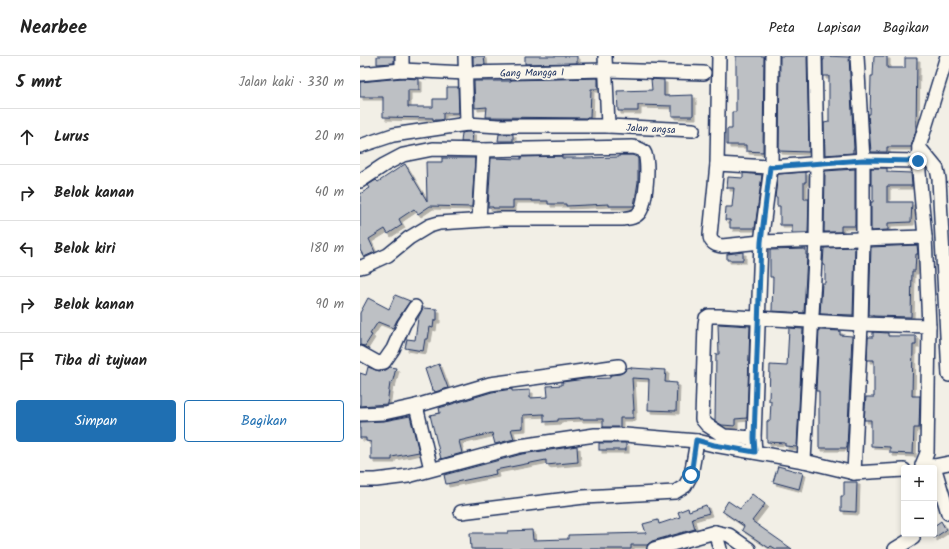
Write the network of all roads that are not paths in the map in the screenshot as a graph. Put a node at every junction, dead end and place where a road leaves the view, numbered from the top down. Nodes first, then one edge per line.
1 (402, 56) edge
2 (466, 56) edge
3 (605, 56) edge
4 (719, 56) edge
5 (772, 56) edge
6 (815, 56) edge
7 (857, 56) edge
8 (947, 56) edge
9 (402, 70) junction
10 (606, 70) junction
11 (466, 73) junction
12 (704, 73) dead end
13 (360, 74) edge
14 (467, 124) junction
15 (608, 126) junction
16 (693, 130) dead end
17 (360, 146) edge
18 (919, 147) junction
19 (483, 150) junction
20 (863, 160) junction
21 (918, 161) junction
22 (717, 164) junction
23 (817, 164) junction
24 (770, 167) junction
25 (360, 181) edge
26 (479, 220) junction
27 (924, 237) junction
28 (863, 239) junction
29 (816, 241) junction
30 (761, 242) junction
31 (360, 266) edge
32 (415, 306) dead end
33 (759, 319) junction
34 (812, 320) junction
35 (861, 324) junction
36 (929, 326) junction
37 (949, 344) edge
38 (360, 353) edge
39 (619, 366) dead end
40 (949, 375) edge
41 (416, 406) junction
42 (360, 414) edge
43 (754, 438) junction
44 (696, 440) junction
45 (755, 452) junction
46 (804, 461) junction
47 (949, 463) edge
48 (924, 465) edge
49 (932, 465) edge
50 (431, 469) junction
51 (901, 470) edge
52 (854, 473) junction
53 (360, 480) edge
54 (937, 492) edge
55 (461, 512) dead end
56 (948, 514) edge
57 (715, 532) junction
58 (913, 538) dead end
59 (673, 546) edge
60 (654, 549) edge
61 (720, 549) edge
62 (749, 549) edge
63 (895, 549) edge

1 - 9 street
2 - 11 street
3 - 10 street
4 - 22 street
5 - 24 street
6 - 23 street
7 - 20 street
8 - 18 street
9 - 11 street, Gang Mangga 1
9 - 13 street, Gang Mangga 1
10 - 11 street, Gang Mangga 1
10 - 12 street, Gang Mangga 1
10 - 15 street
11 - 14 street
14 - 15 street, Jalan angsa
14 - 17 street, Jalan angsa
15 - 16 street, Jalan angsa
18 - 21 street
18 - 37 street
19 - 25 street
19 - 26 street
19 - 26 street
20 - 21 street
20 - 23 street
20 - 28 street
21 - 27 street
22 - 24 street
22 - 30 street
23 - 24 street
23 - 29 street
24 - 30 street
26 - 31 street
27 - 28 street
27 - 36 street
28 - 29 street
28 - 35 street
29 - 30 street
29 - 34 street
30 - 33 street
32 - 38 street
33 - 34 street
33 - 43 street
33 - 43 street
34 - 35 street
34 - 46 street
35 - 36 street
35 - 52 street
36 - 48 street
37 - 40 street
39 - 41 street
41 - 42 street
41 - 50 street
43 - 45 street
44 - 45 street
44 - 50 street
44 - 55 street
45 - 46 street
46 - 52 street
47 - 49 street
50 - 53 street
51 - 52 street
54 - 56 street
57 - 59 street
57 - 61 street
57 - 62 street
58 - 63 street
59 - 60 street

